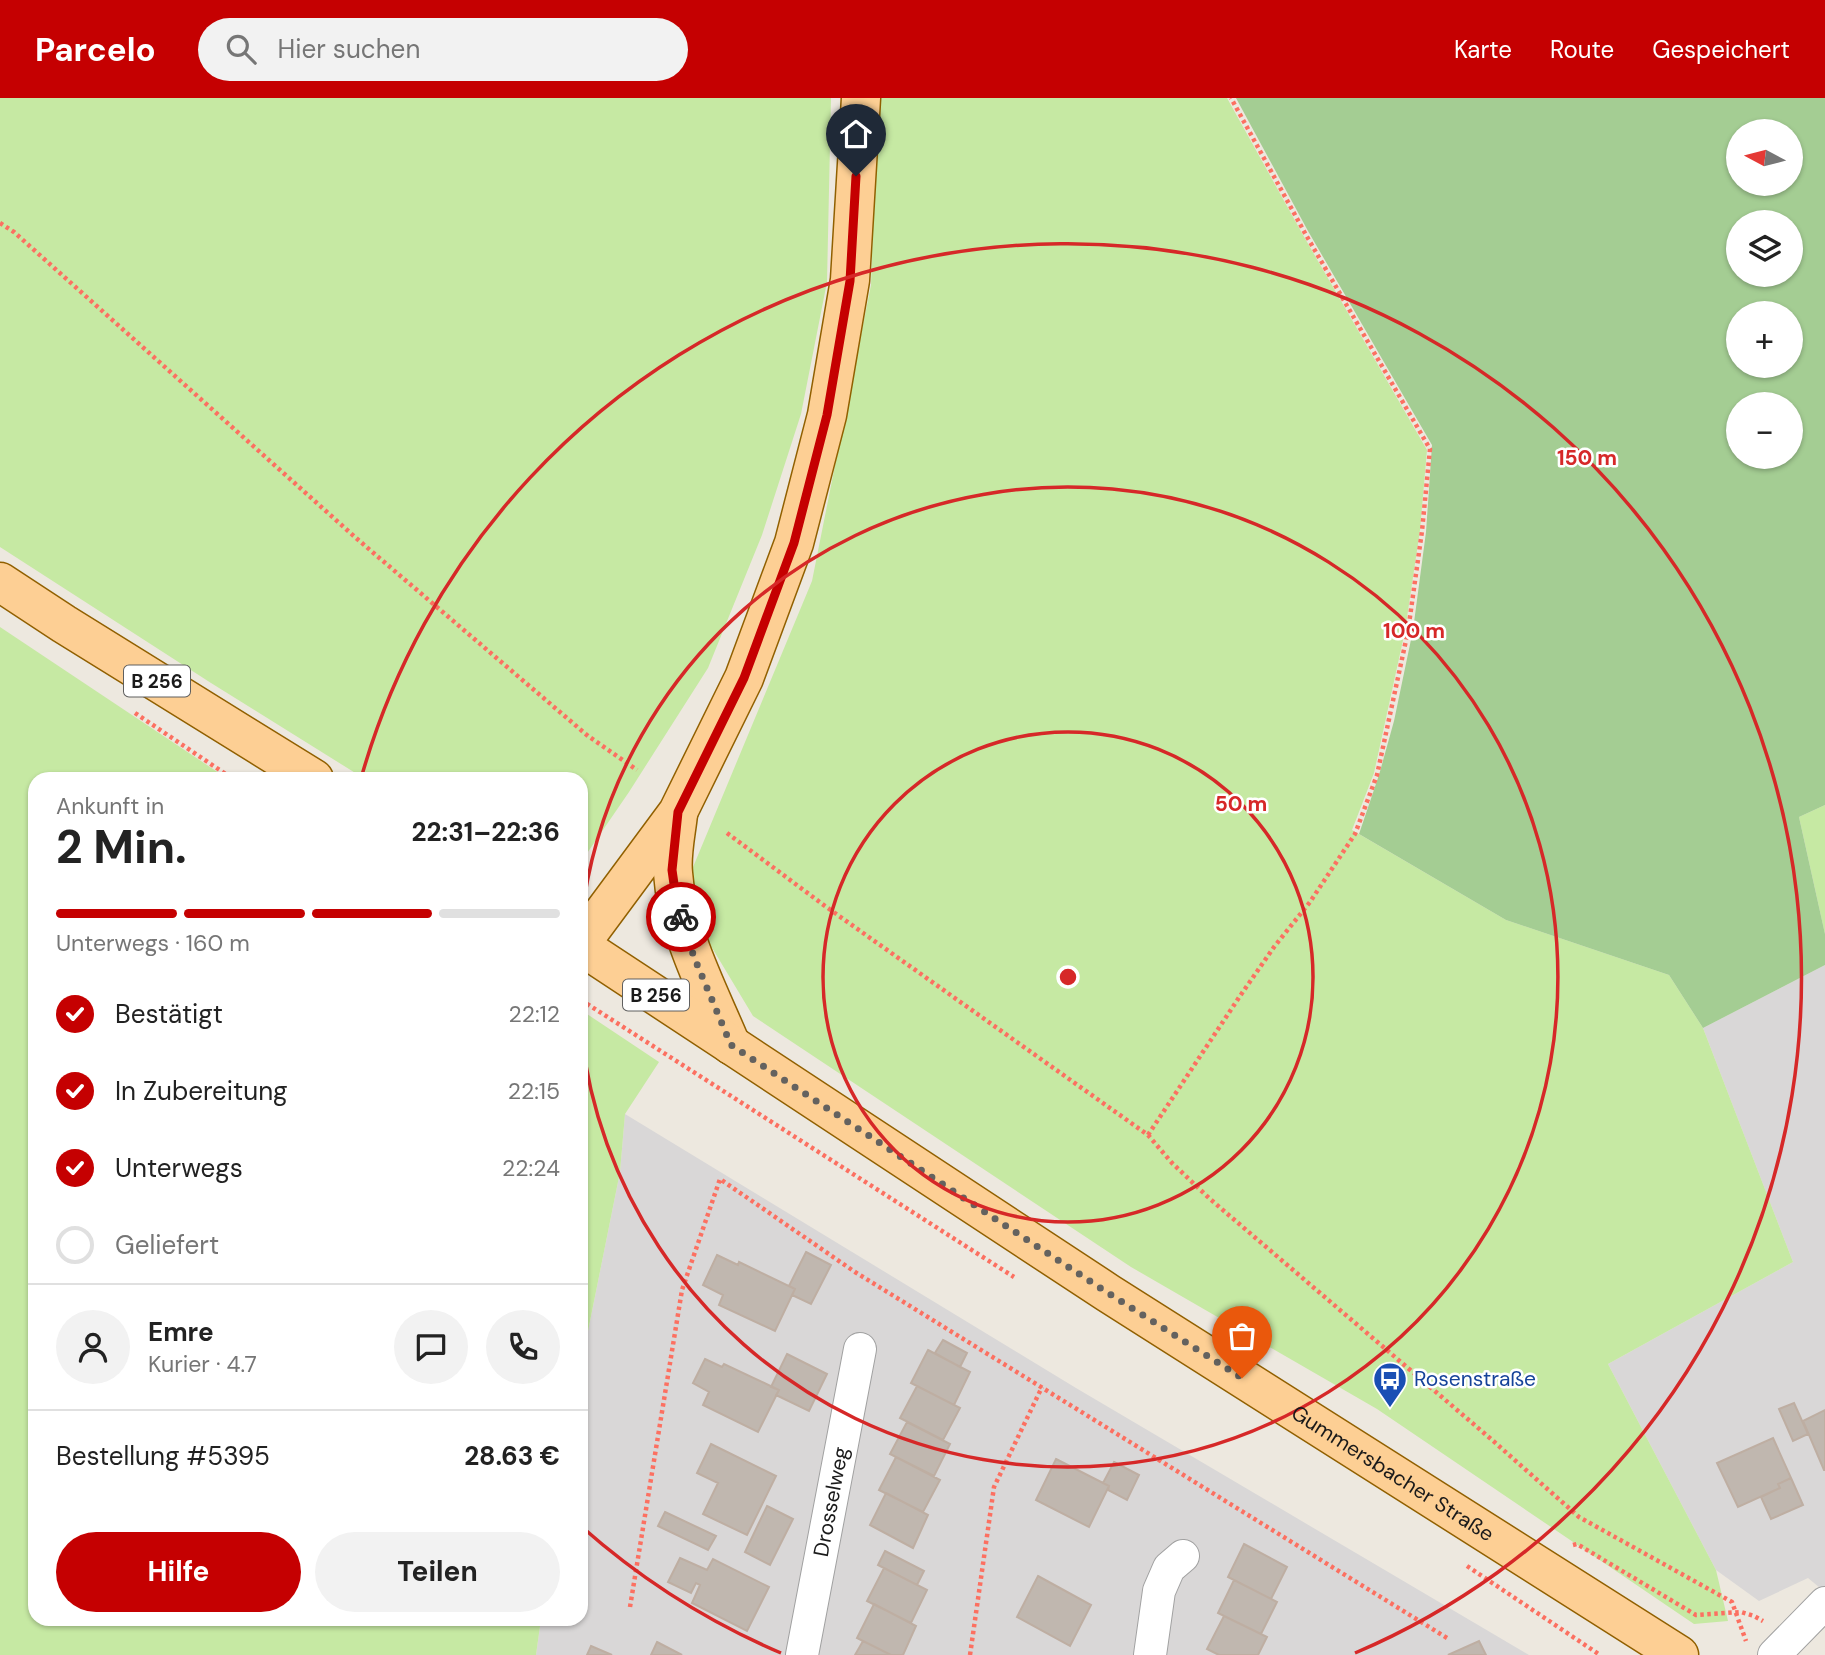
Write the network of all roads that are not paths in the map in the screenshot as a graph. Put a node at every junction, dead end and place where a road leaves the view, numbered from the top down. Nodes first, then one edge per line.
1 (861, 98) edge
2 (0, 582) edge
3 (303, 772) edge
4 (678, 812) junction
5 (588, 934) edge
6 (588, 949) edge
7 (731, 1045) junction
8 (860, 1349) dead end
9 (1183, 1556) dead end
10 (1825, 1602) edge
11 (1771, 1646) edge
12 (802, 1655) edge
13 (1150, 1655) edge
14 (1679, 1655) edge

1 - 4 main road
2 - 3 main road, B 256
4 - 5 main road
4 - 7 main road, B 256
6 - 7 main road, Gummersbacher Straße / B 256
7 - 14 main road, Gummersbacher Straße / B 256
8 - 12 street, Drosselweg
9 - 13 street
10 - 11 street

